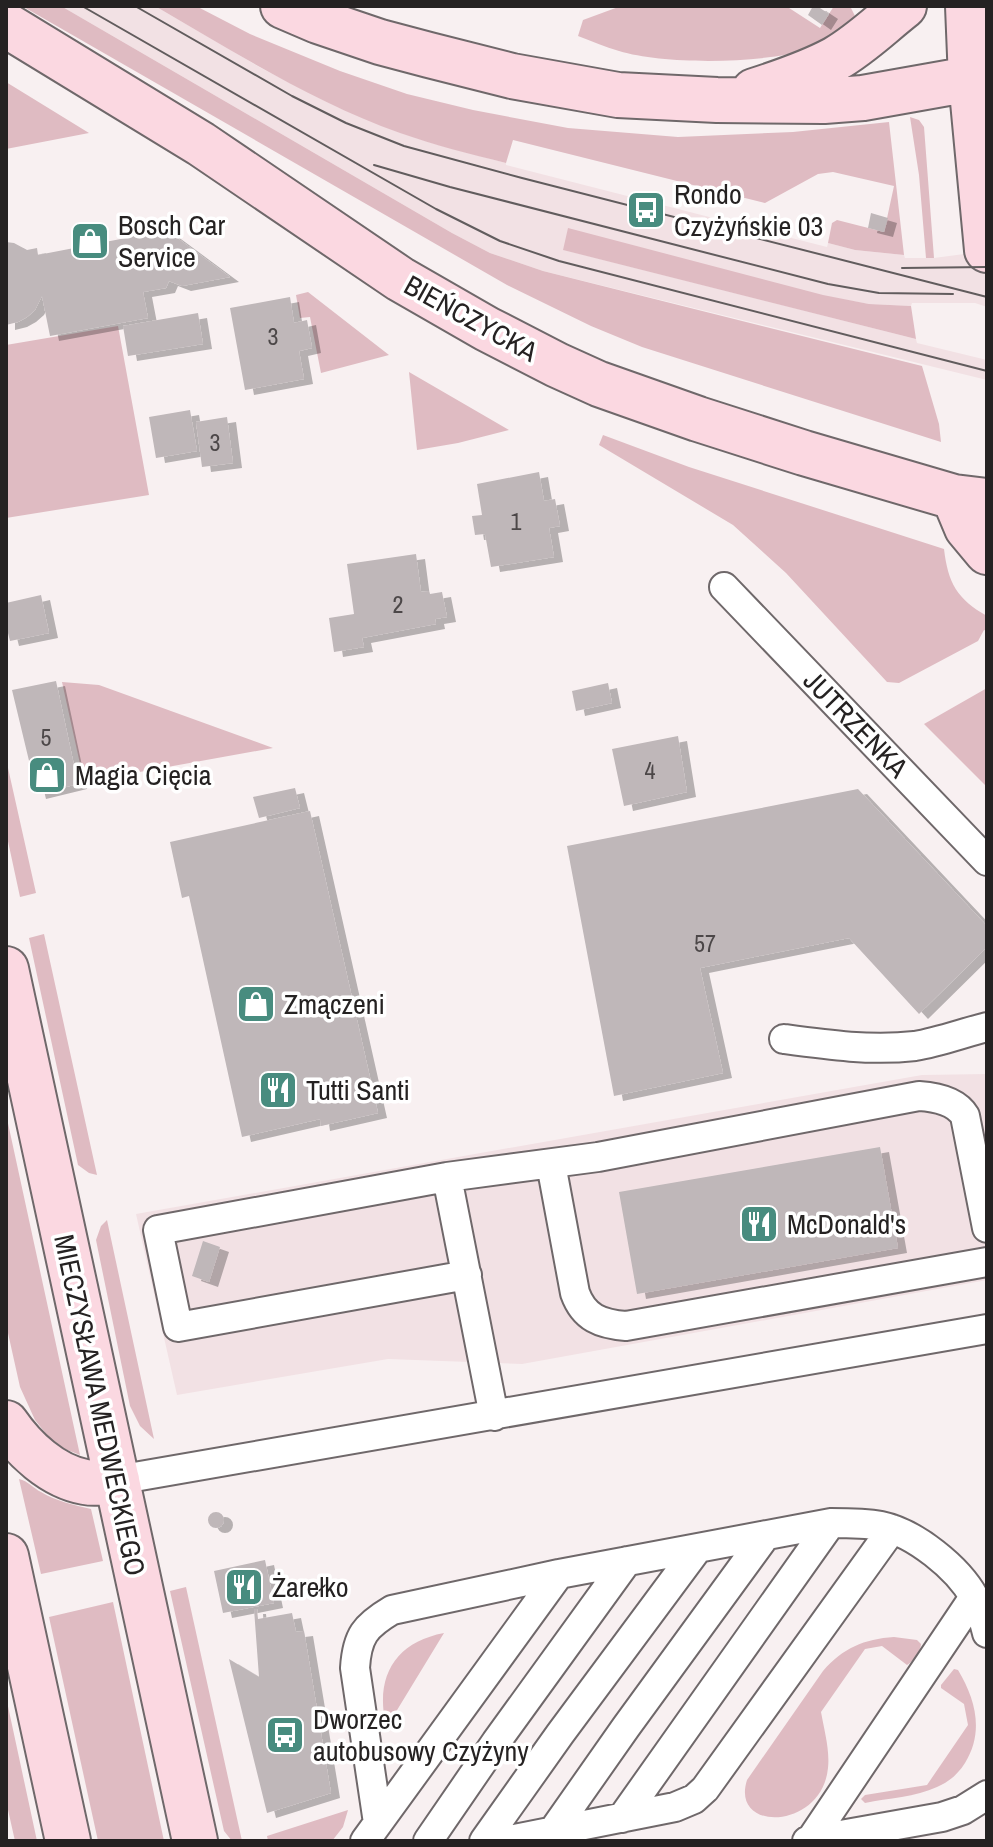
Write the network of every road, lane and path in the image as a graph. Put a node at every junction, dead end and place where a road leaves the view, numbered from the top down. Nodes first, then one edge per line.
1 (283, 6) edge
2 (904, 6) edge
3 (968, 6) edge
4 (17, 35) edge
5 (979, 78) edge
6 (717, 100) junction
7 (987, 250) edge
8 (970, 499) edge
9 (987, 552) edge
10 (724, 587) dead end
11 (987, 861) edge
12 (6, 969) edge
13 (987, 1027) edge
14 (784, 1039) dead end
15 (551, 1164) junction
16 (447, 1177) junction
17 (987, 1228) edge
18 (987, 1262) edge
19 (467, 1275) junction
20 (987, 1329) edge
21 (494, 1416) junction
22 (6, 1423) edge
23 (117, 1480) junction
24 (831, 1523) junction
25 (892, 1529) junction
26 (766, 1535) junction
27 (698, 1548) junction
28 (6, 1556) edge
29 (627, 1561) junction
30 (559, 1574) junction
31 (974, 1597) junction
32 (987, 1633) edge
33 (987, 1795) edge
34 (622, 1818) junction
35 (553, 1831) junction
36 (371, 1832) edge
37 (68, 1841) edge
38 (195, 1841) edge
39 (428, 1841) edge
40 (484, 1841) edge
41 (504, 1841) edge
42 (808, 1841) edge

1 - 6 main road
2 - 6 main road
3 - 5 main road
4 - 8 main road, BIEŃCZYCKA
5 - 6 main road
5 - 7 main road
8 - 9 main road
10 - 11 lane, JUTRZENKA
12 - 23 main road, MIECZYSŁAWA MEDWECKIEGO
13 - 14 lane
15 - 16 lane
15 - 17 lane
15 - 18 lane
16 - 19 lane
16 - 19 lane
19 - 21 lane
20 - 21 lane
21 - 23 lane
22 - 23 main road
23 - 38 main road, MIECZYSŁAWA MEDWECKIEGO
24 - 25 lane
24 - 26 lane
24 - 34 lane
25 - 31 lane
25 - 34 lane
26 - 27 lane
26 - 35 lane
27 - 29 lane
27 - 40 lane
28 - 37 main road
29 - 30 lane
29 - 39 lane
30 - 36 lane
30 - 36 lane
31 - 32 lane
31 - 42 lane
33 - 42 lane
34 - 35 lane
35 - 41 lane

